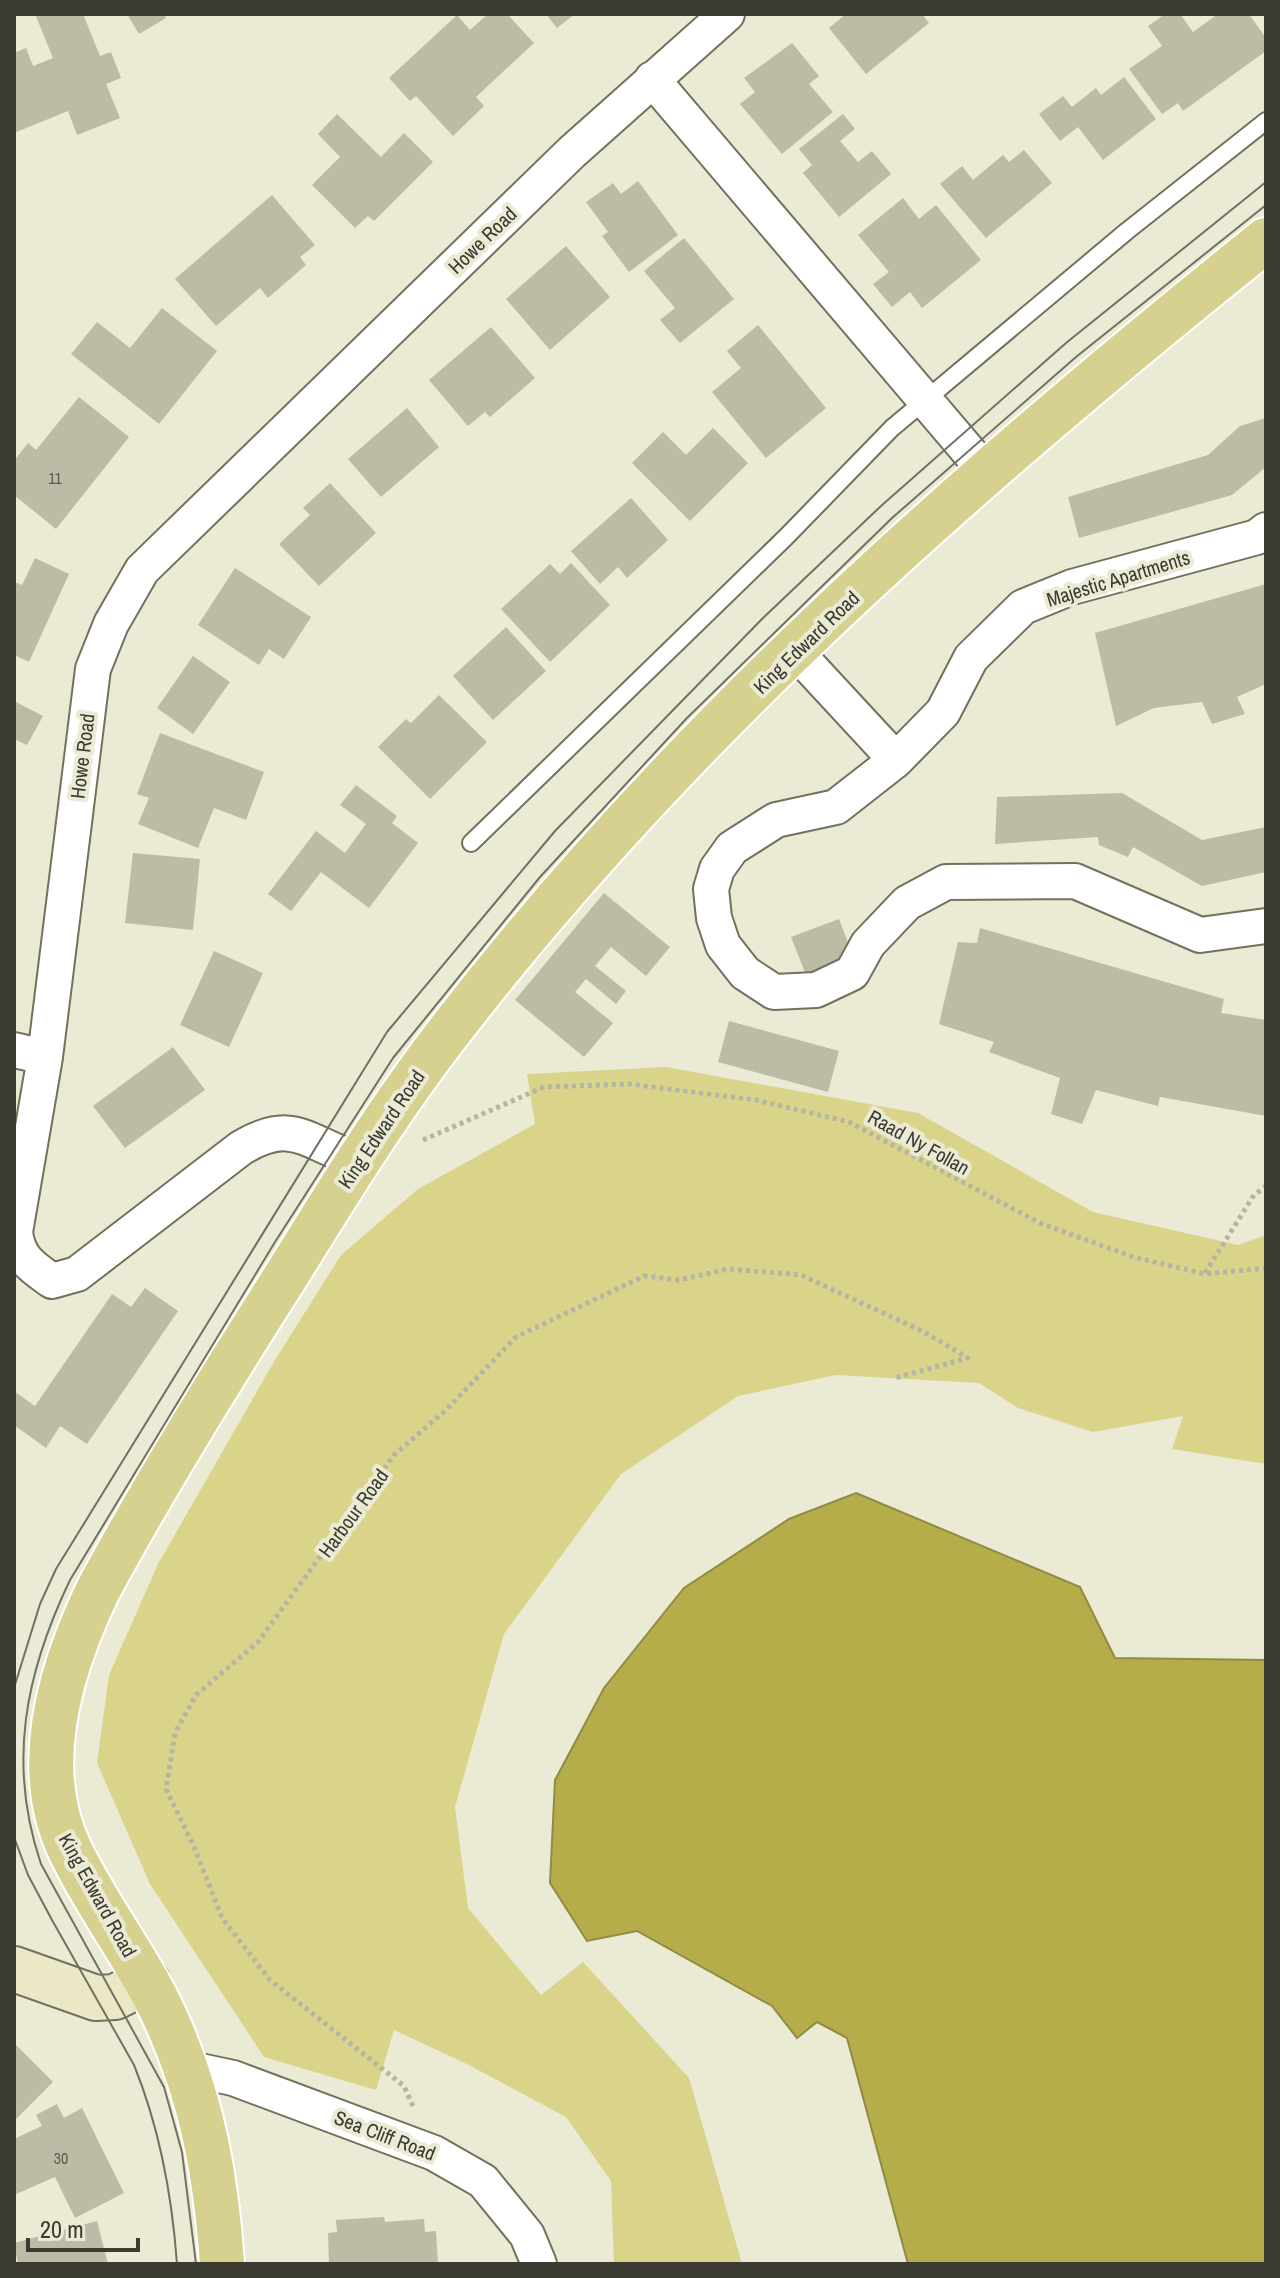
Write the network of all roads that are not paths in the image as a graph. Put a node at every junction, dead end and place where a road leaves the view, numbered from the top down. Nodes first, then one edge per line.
1 (727, 14) edge
2 (652, 79) junction
3 (1266, 121) edge
4 (1266, 240) edge
5 (923, 402) junction
6 (987, 473) junction
7 (1266, 530) edge
8 (795, 651) junction
9 (896, 760) junction
10 (471, 843) dead end
11 (1266, 926) edge
12 (30, 1054) edge
13 (359, 1160) junction
14 (14, 1969) edge
15 (147, 1981) junction
16 (186, 2068) junction
17 (222, 2264) edge
18 (539, 2264) edge

1 - 2 street, Howe Road
2 - 5 street
2 - 12 street, Howe Road
3 - 5 lane
4 - 6 main road, King Edward Road
5 - 6 street
5 - 10 lane
6 - 8 main road, King Edward Road
7 - 9 street, Majestic Apartments
8 - 9 street
8 - 13 main road, King Edward Road
9 - 11 street, Majestic Apartments
12 - 13 street, Howe Road
13 - 15 main road, King Edward Road
14 - 15 main road
15 - 16 main road, King Edward Road
16 - 17 main road, King Edward Road
16 - 18 street, Sea Cliff Road

